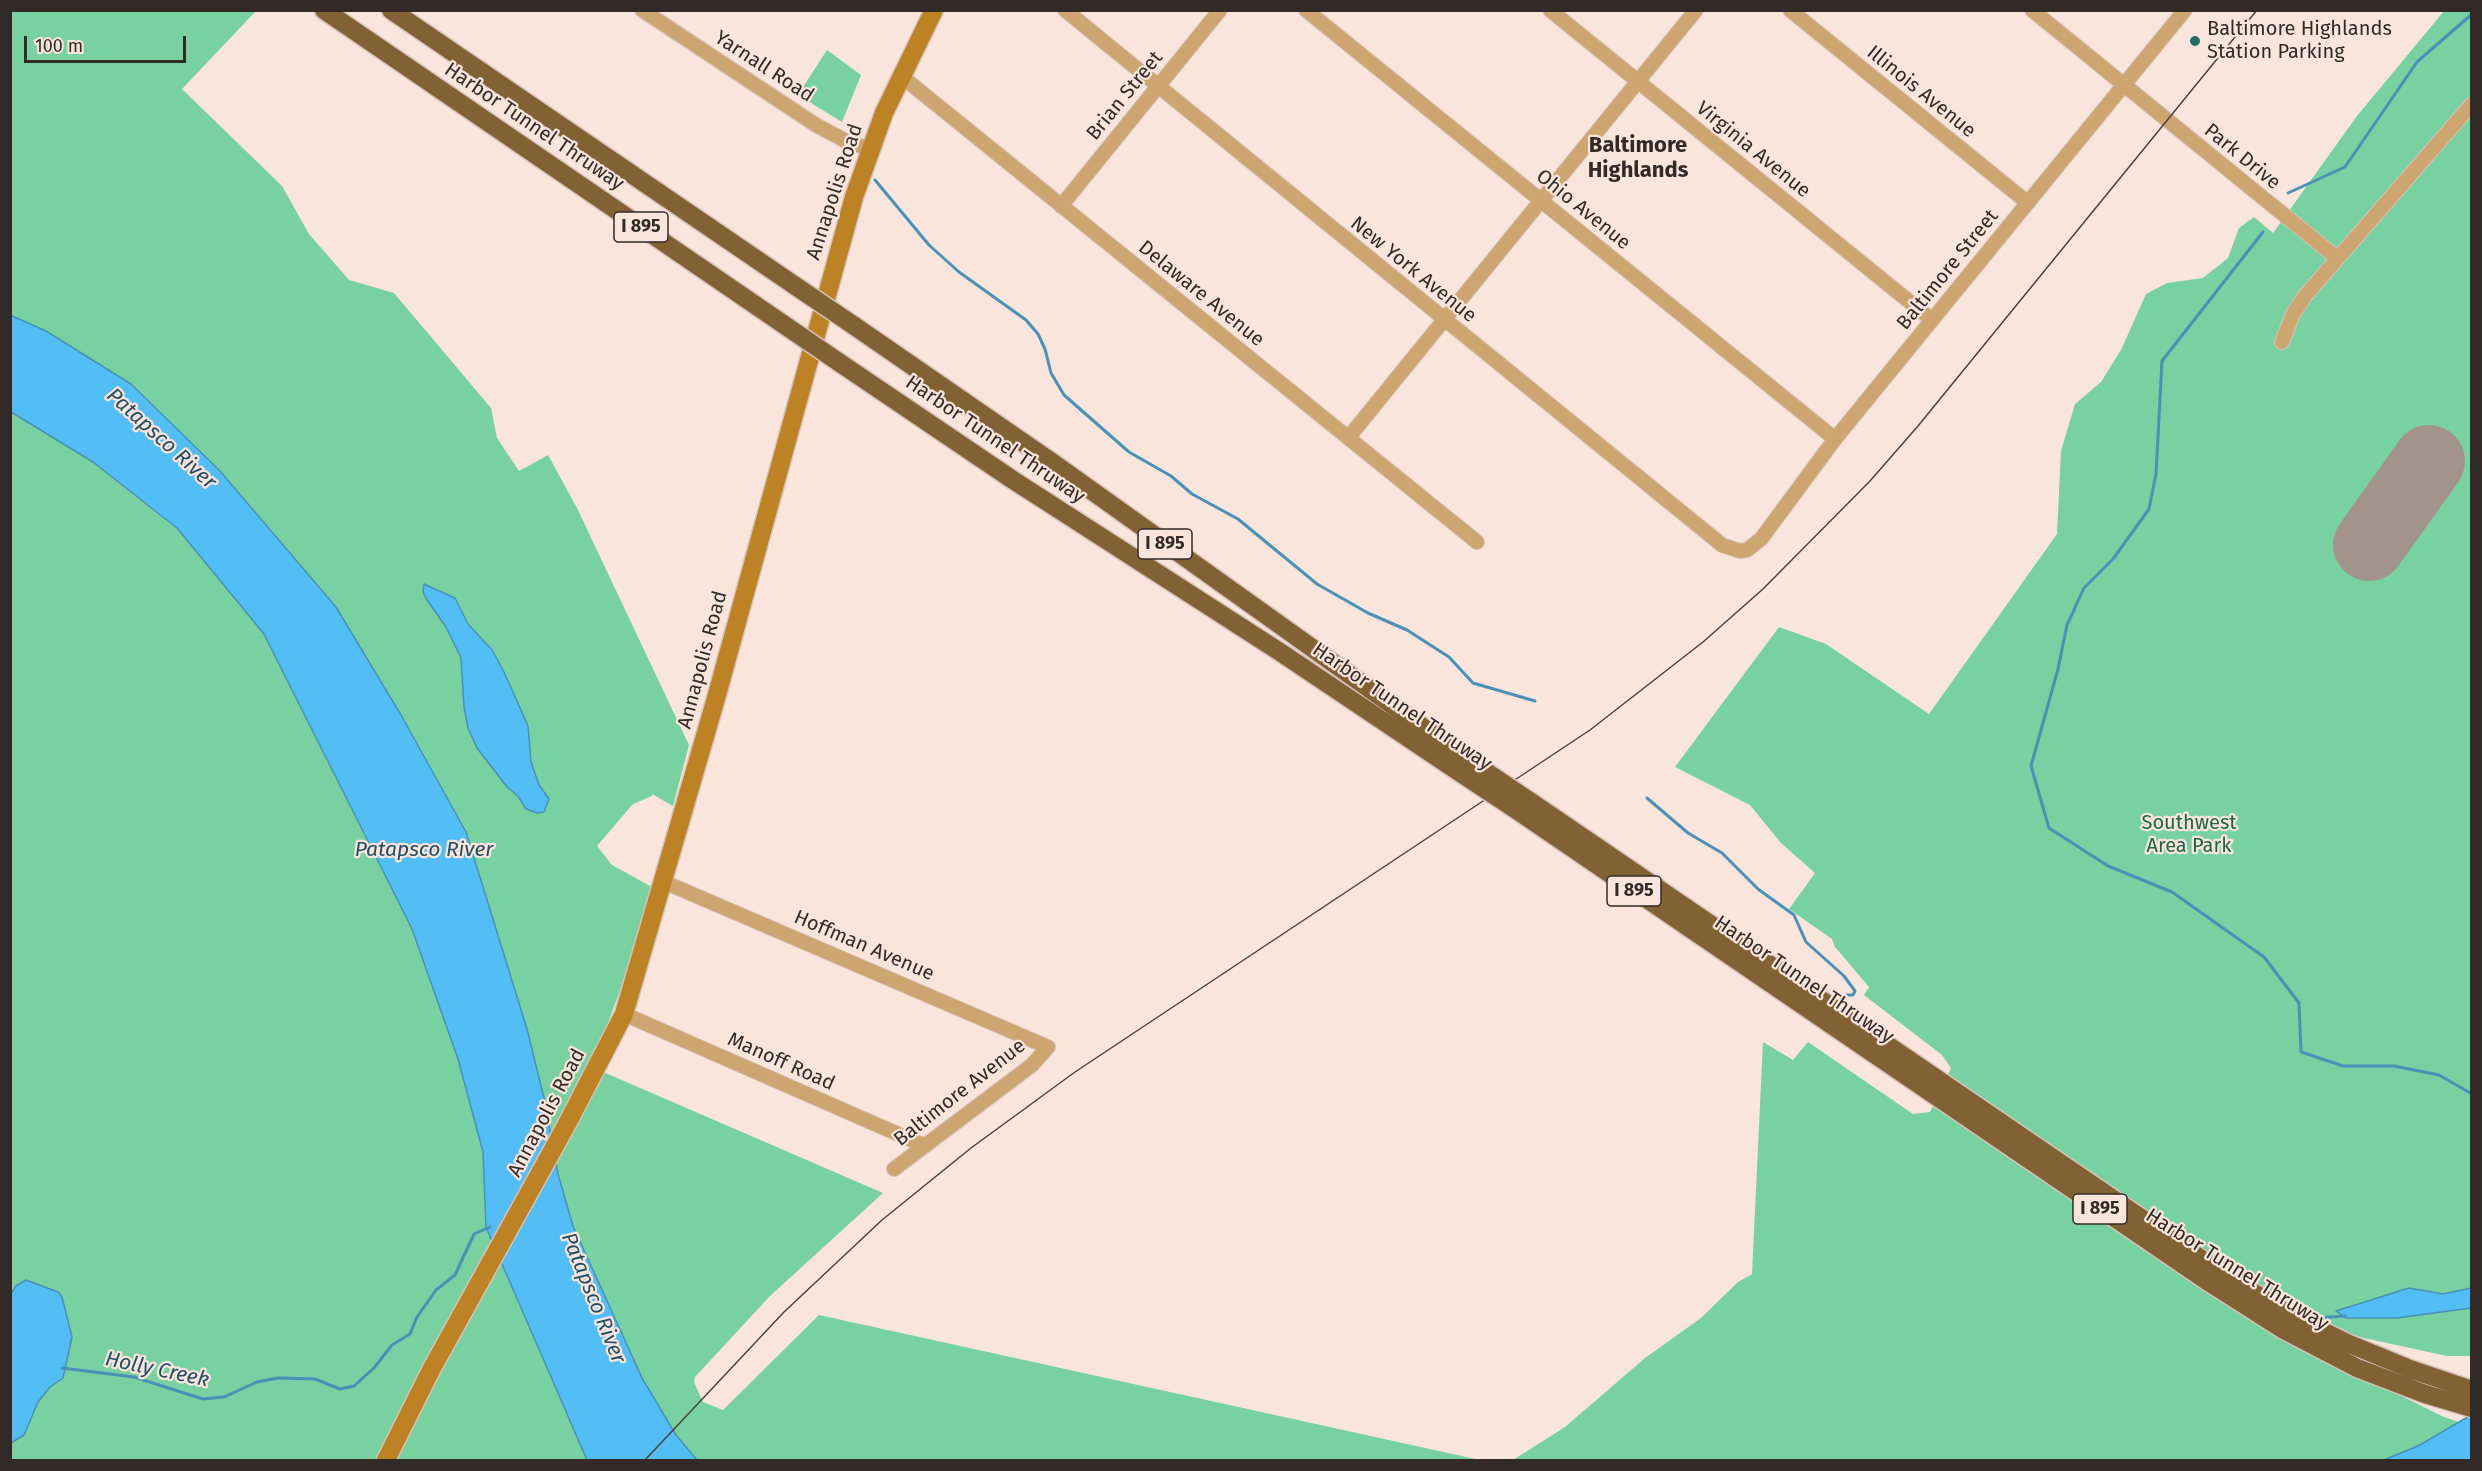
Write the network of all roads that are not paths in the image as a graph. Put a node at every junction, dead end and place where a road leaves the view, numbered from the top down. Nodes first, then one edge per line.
1 (324, 10) edge
2 (392, 10) edge
3 (642, 10) edge
4 (934, 10) edge
5 (1065, 10) edge
6 (1220, 10) edge
7 (1306, 10) edge
8 (1550, 10) edge
9 (1696, 10) edge
10 (1790, 10) edge
11 (2032, 10) edge
12 (2185, 10) edge
13 (900, 75) junction
14 (1638, 82) junction
15 (2124, 85) junction
16 (1158, 87) junction
17 (2472, 104) edge
18 (869, 148) junction
19 (1541, 201) junction
20 (2028, 204) junction
21 (1061, 206) junction
22 (2337, 258) junction
23 (1932, 320) junction
24 (1444, 321) junction
25 (2282, 342) dead end
26 (1348, 438) junction
27 (1835, 439) junction
28 (1477, 542) dead end
29 (1740, 551) joint
30 (1469, 770) junction
31 (664, 882) junction
32 (1754, 964) junction
33 (624, 1014) junction
34 (1048, 1047) joint
35 (923, 1145) junction
36 (894, 1169) dead end
37 (2472, 1390) edge
38 (2472, 1408) edge
39 (386, 1461) edge

1 - 30 highway, Harbor Tunnel Thruway / I 895, bridge
2 - 30 highway, Harbor Tunnel Thruway / I 895, bridge
3 - 18 street, Yarnall Road
4 - 13 main road, Annapolis Road
5 - 16 street, New York Avenue
6 - 16 street, Brian Street
7 - 19 street, Ohio Avenue
8 - 14 street, Virginia Avenue
9 - 14 street
10 - 20 street, Illinois Avenue
11 - 15 street, Park Drive
12 - 15 street, Baltimore Street
13 - 18 main road, Annapolis Road
13 - 21 street, Delaware Avenue
14 - 19 street
14 - 23 street, Virginia Avenue
15 - 20 street, Baltimore Street
15 - 22 street, Park Drive
16 - 21 street, Brian Street
16 - 24 street, New York Avenue
17 - 22 street
18 - 31 main road, Annapolis Road
19 - 24 street
19 - 27 street, Ohio Avenue
20 - 23 street, Baltimore Street
21 - 26 street, Delaware Avenue
22 - 25 street
23 - 27 street, Baltimore Street
24 - 26 street
24 - 29 street, New York Avenue
26 - 28 street, Delaware Avenue
27 - 29 street, Baltimore Street
30 - 32 highway, Harbor Tunnel Thruway / I 895, bridge
31 - 33 main road, Annapolis Road
31 - 34 street, Hoffman Avenue
32 - 37 highway, Harbor Tunnel Thruway / I 895
32 - 38 highway, Harbor Tunnel Thruway / I 895
33 - 35 street, Manoff Road
33 - 39 main road, Annapolis Road
34 - 35 street, Baltimore Avenue
35 - 36 street, Baltimore Avenue

